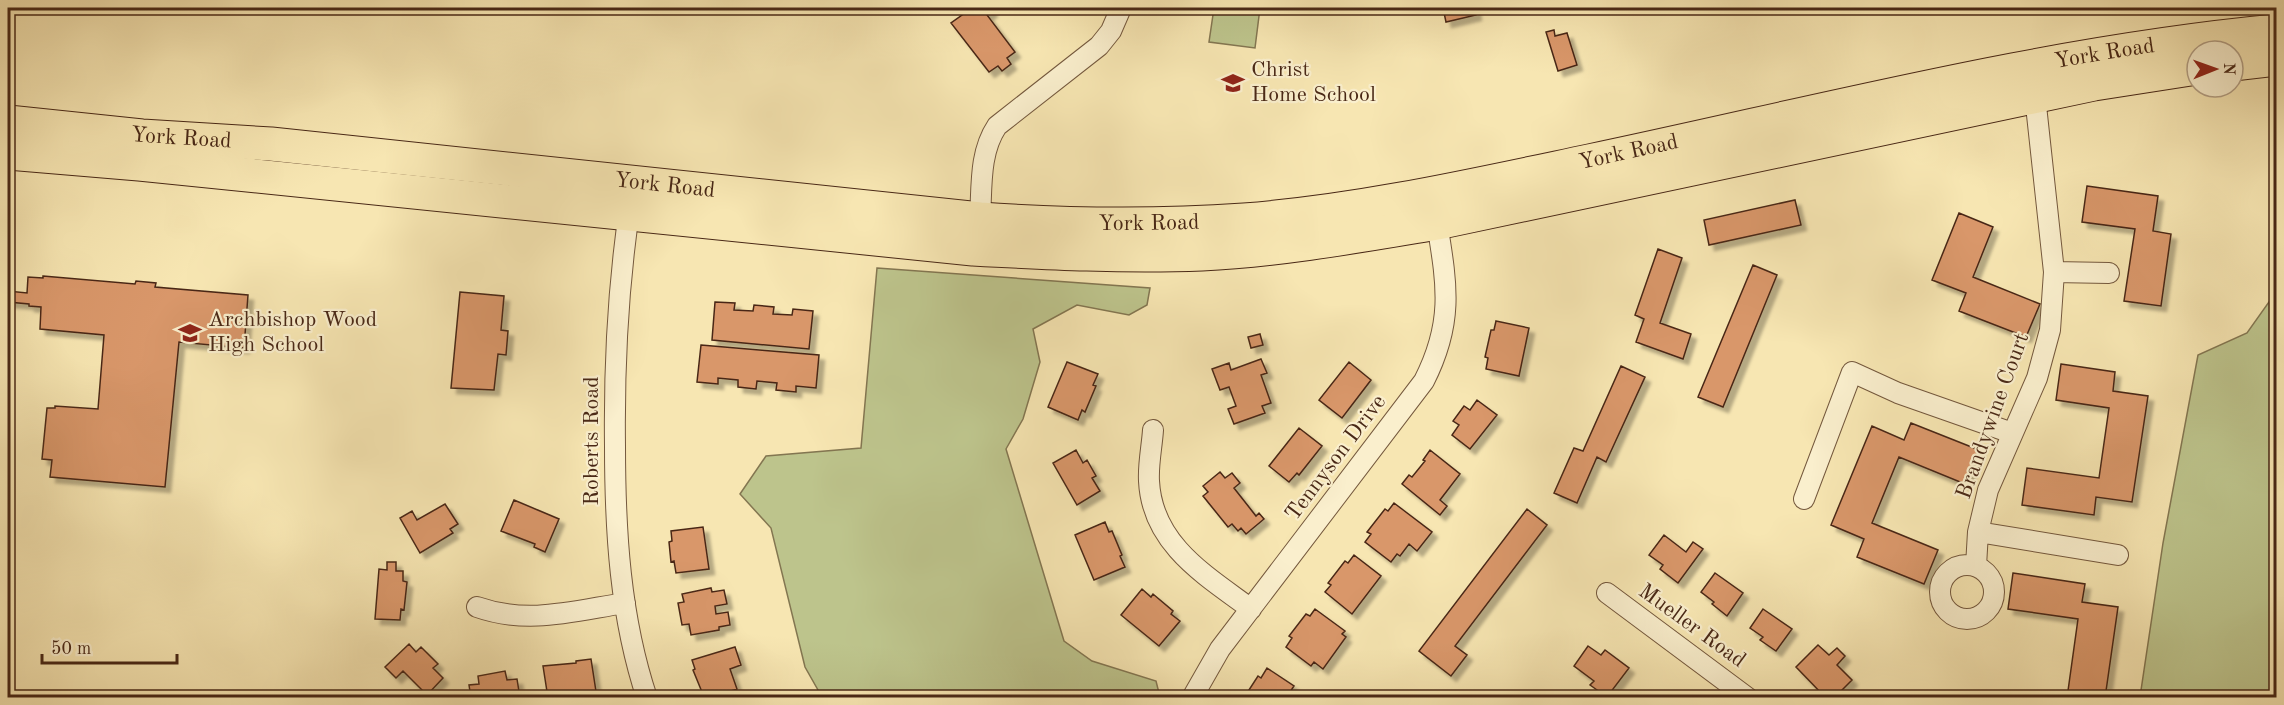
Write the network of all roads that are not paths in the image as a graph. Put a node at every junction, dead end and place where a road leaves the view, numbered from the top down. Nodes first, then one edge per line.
1 (1121, 8) edge
2 (2277, 31) edge
3 (2277, 59) edge
4 (2245, 63) edge
5 (2185, 70) edge
6 (2034, 81) junction
7 (8, 122) edge
8 (8, 153) edge
9 (631, 198) junction
10 (980, 219) junction
11 (1437, 223) junction
12 (2054, 272) junction
13 (2109, 273) dead end
14 (1153, 430) dead end
15 (2012, 433) junction
16 (1804, 499) dead end
17 (1978, 532) junction
18 (2118, 555) dead end
19 (1976, 566) dead end
20 (1607, 593) dead end
21 (625, 603) junction
22 (477, 607) dead end
23 (1251, 609) junction
24 (647, 698) edge
25 (1192, 698) edge
26 (1748, 698) edge

1 - 10 street
2 - 6 highway, York Road
3 - 4 highway
5 - 6 highway, York Road
6 - 10 highway, York Road
6 - 11 highway, York Road
6 - 12 street, Brandywine Court
7 - 9 highway, York Road
8 - 9 highway, York Road
9 - 10 highway, York Road
9 - 11 highway, York Road
9 - 21 street, Roberts Road
11 - 23 street, Tennyson Drive
12 - 13 street
12 - 15 street, Brandywine Court
14 - 23 street
15 - 16 street
15 - 17 street, Brandywine Court
17 - 18 street
17 - 19 street, Brandywine Court
20 - 26 street, Mueller Road
21 - 22 street
21 - 24 street, Roberts Road
23 - 25 street, Tennyson Drive

